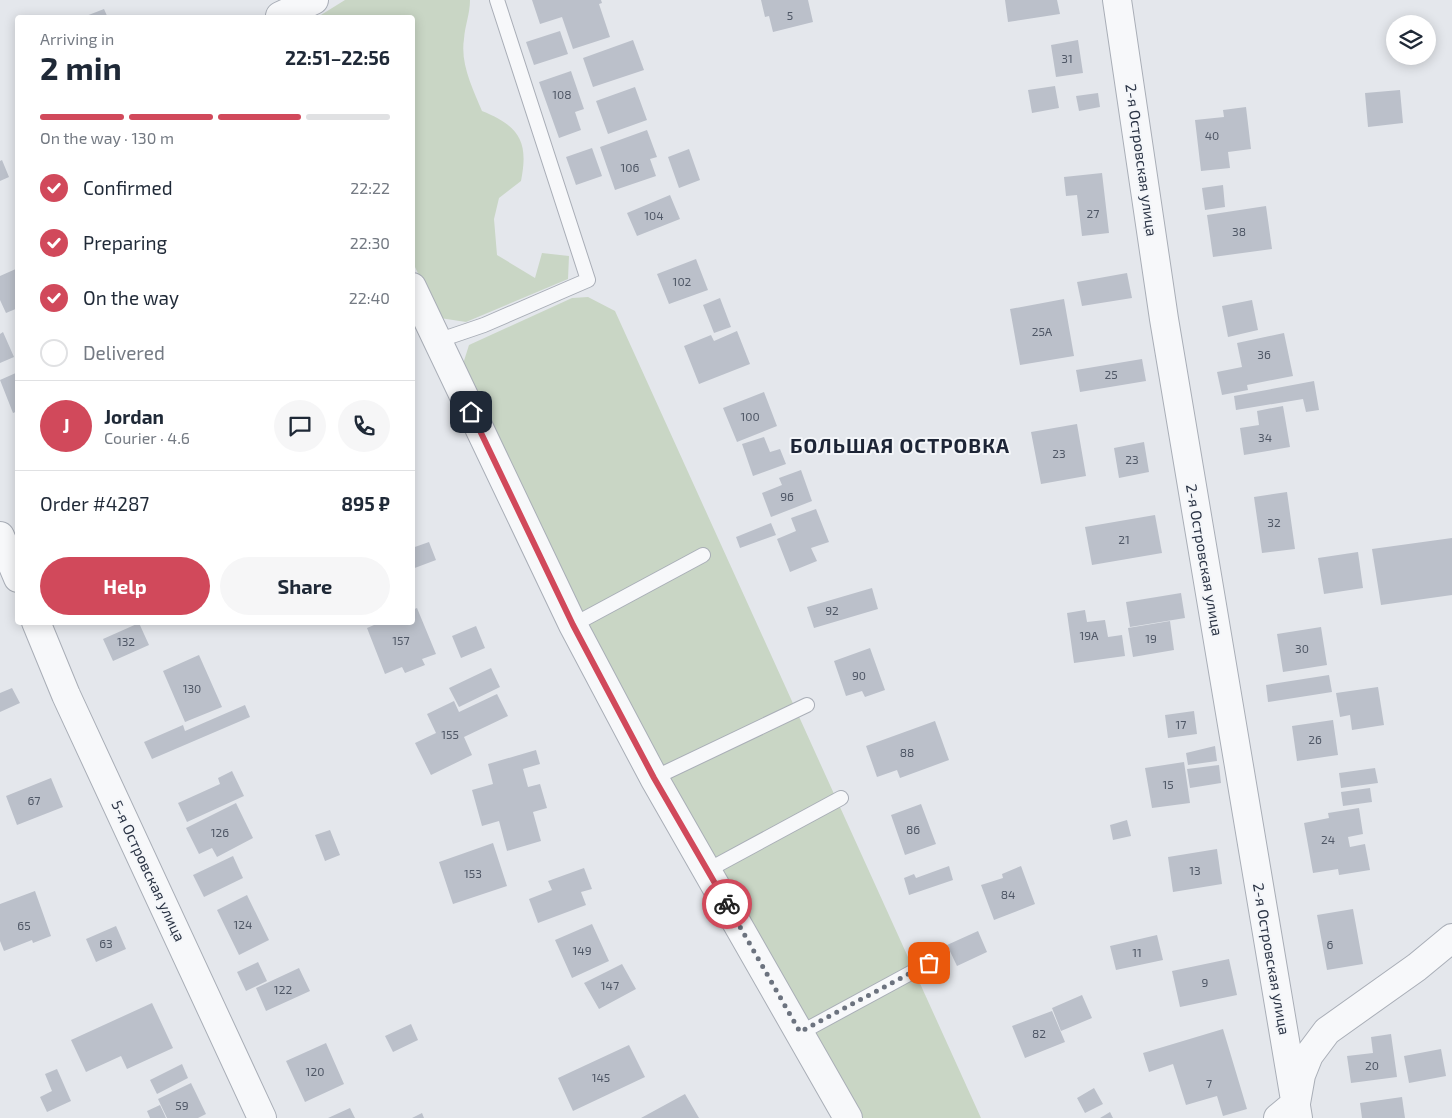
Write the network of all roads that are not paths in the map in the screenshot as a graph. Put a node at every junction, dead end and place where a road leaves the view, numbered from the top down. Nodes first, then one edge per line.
1 (314, 0) edge
2 (497, 0) edge
3 (1117, 0) edge
4 (278, 11) edge
5 (415, 298) edge
6 (437, 340) junction
7 (0, 536) edge
8 (703, 555) dead end
9 (15, 571) edge
10 (37, 625) edge
11 (573, 625) junction
12 (807, 705) dead end
13 (654, 778) junction
14 (841, 798) dead end
15 (708, 870) junction
16 (1452, 938) edge
17 (929, 963) dead end
18 (800, 1032) junction
19 (1291, 1113) edge
20 (262, 1118) edge
21 (848, 1118) edge

1 - 4 street
2 - 6 lane
3 - 19 street, 2-я Островская улица
5 - 6 street
6 - 11 street
7 - 9 street
8 - 11 lane
10 - 20 street, 5-я Островская улица
11 - 13 street
12 - 13 lane
13 - 15 street
14 - 15 lane
15 - 18 street
16 - 19 street
17 - 18 lane
18 - 21 street

